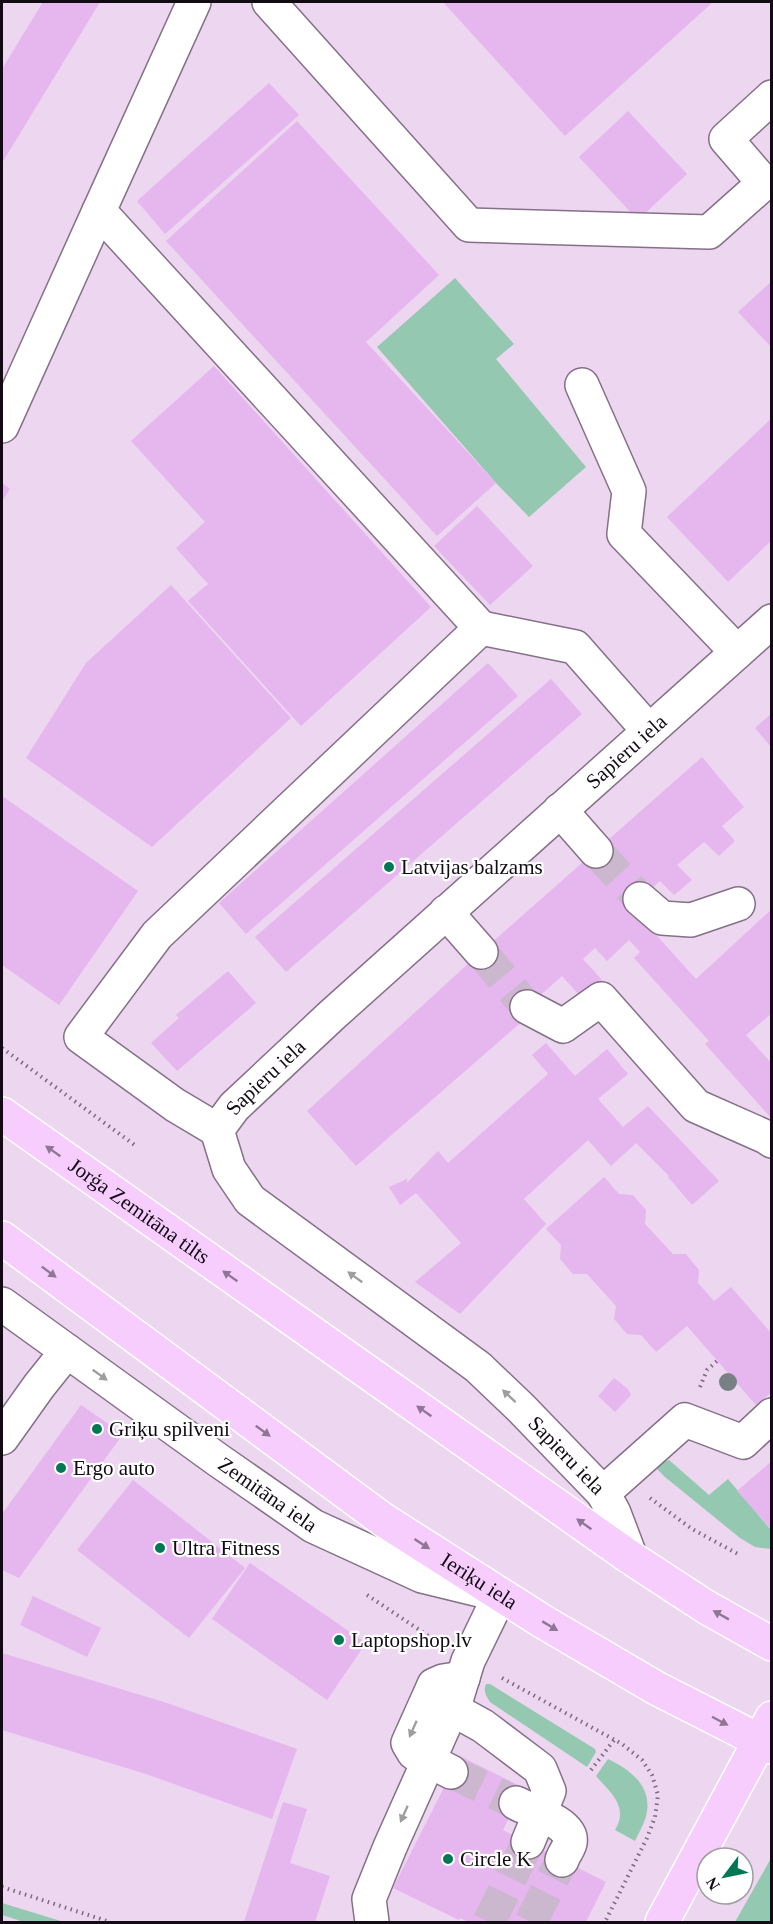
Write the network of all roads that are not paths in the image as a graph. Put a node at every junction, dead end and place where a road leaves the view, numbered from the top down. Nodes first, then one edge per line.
1 (194, 2) edge
2 (269, 2) edge
3 (771, 97) edge
4 (99, 211) junction
5 (582, 385) dead end
6 (2, 426) edge
7 (771, 621) edge
8 (481, 628) junction
9 (737, 652) junction
10 (648, 731) junction
11 (560, 810) junction
12 (596, 851) tunnel mouth
13 (640, 899) tunnel mouth
14 (738, 904) dead end
15 (446, 912) junction
16 (481, 952) tunnel mouth
17 (527, 1006) tunnel mouth
18 (2, 1114) edge
19 (217, 1130) junction
20 (771, 1141) edge
21 (2, 1238) edge
22 (2, 1304) edge
23 (67, 1351) junction
24 (771, 1415) edge
25 (2, 1438) edge
26 (603, 1493) junction
27 (632, 1557) junction
28 (500, 1595) junction
29 (771, 1644) edge
30 (477, 1676) junction
31 (452, 1709) junction
32 (767, 1735) edge
33 (440, 1766) junction
34 (562, 1860) tunnel mouth
35 (372, 1923) edge
36 (662, 1923) edge

1 - 4 street
2 - 3 street
4 - 6 street
4 - 8 street
5 - 9 street
7 - 9 street, Sapieru iela
8 - 10 street
8 - 19 street
9 - 10 street, Sapieru iela
10 - 11 street, Sapieru iela
11 - 12 street
11 - 15 street, Sapieru iela
13 - 14 street
15 - 16 street
15 - 19 street, Sapieru iela
17 - 20 street
27 -> 18 main road, Jorģa Zemitāna tilts
26 -> 19 street, Sapieru iela
21 -> 28 main road, Ieriķu iela
22 - 23 street, Zemitāna iela
23 - 25 street
23 -> 28 street, Zemitāna iela
24 - 26 street
26 - 27 street, Sapieru iela
29 -> 27 main road
28 - 30 street
28 -> 32 main road, Ieriķu iela
30 - 31 street
30 -> 33 street
31 - 33 street
31 - 34 street
32 - 36 main road
33 -> 35 street

